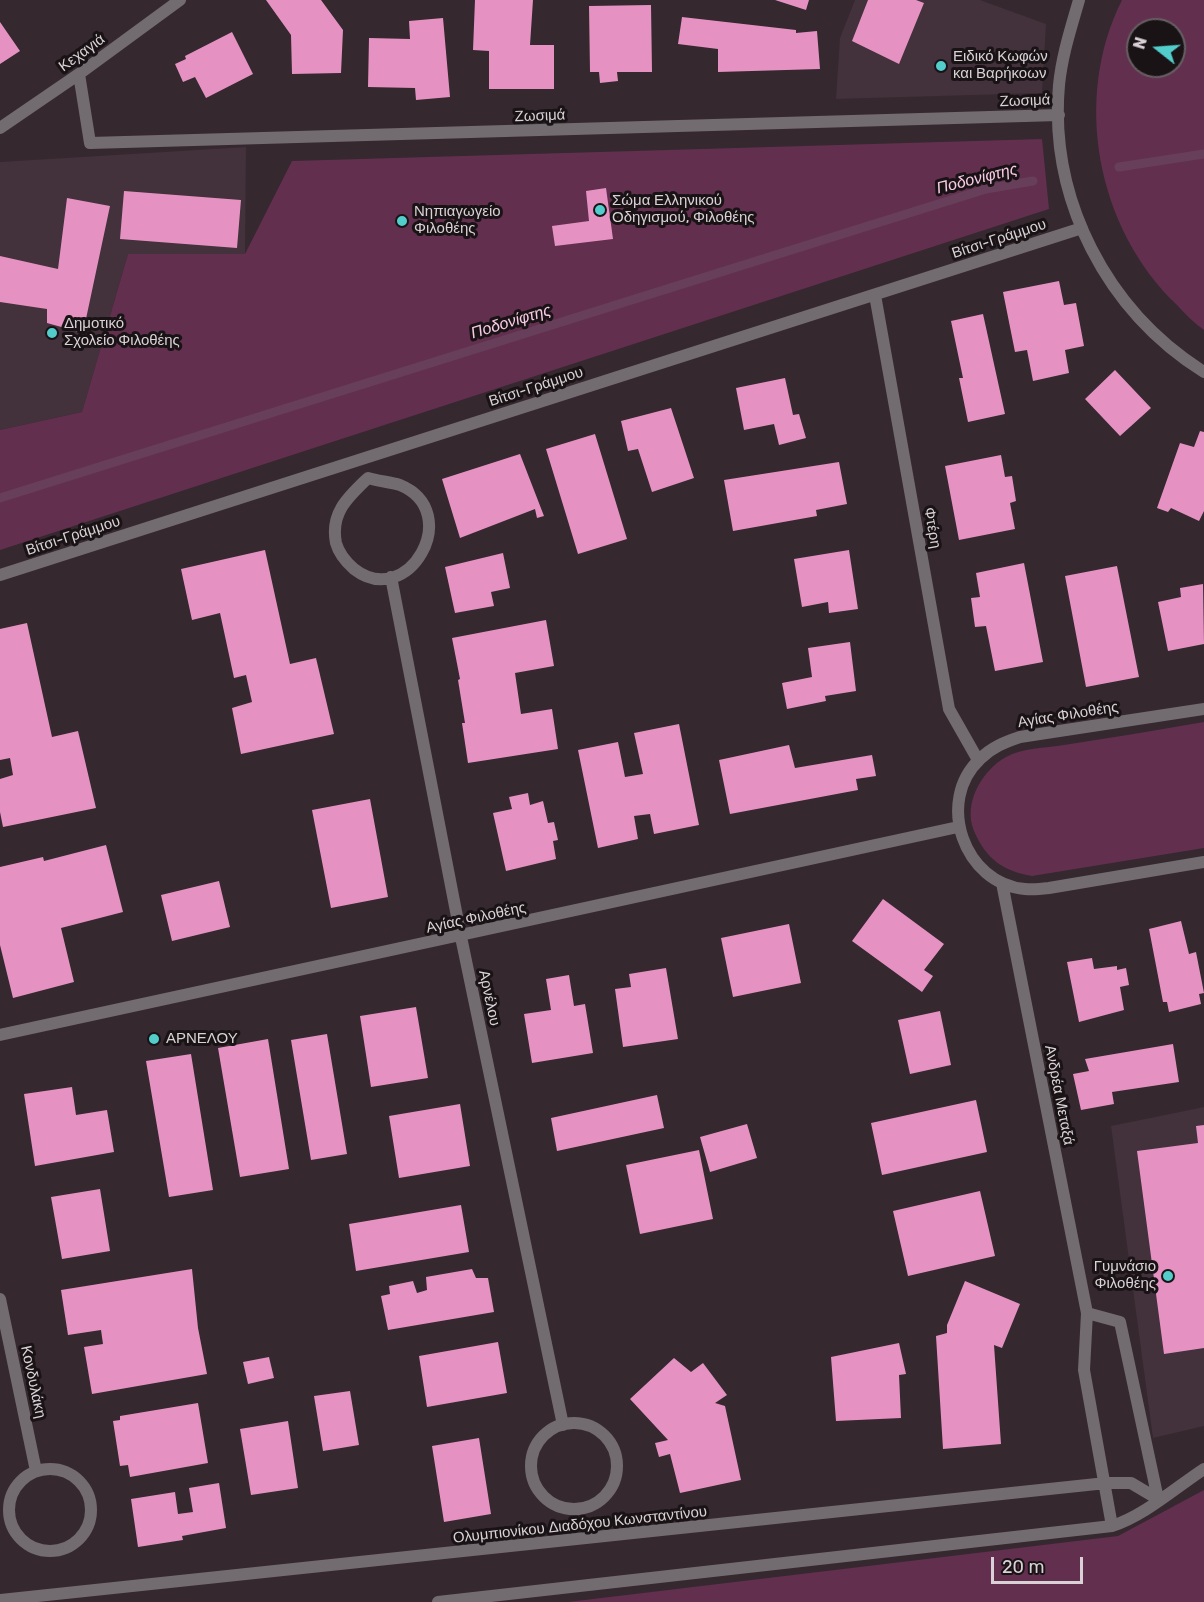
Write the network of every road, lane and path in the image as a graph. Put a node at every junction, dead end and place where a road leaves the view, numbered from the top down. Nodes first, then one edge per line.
1 (180, 0) edge
2 (1077, 1) edge
3 (79, 74) junction
4 (1059, 115) junction
5 (0, 128) edge
6 (1082, 228) junction
7 (875, 295) junction
8 (1204, 372) edge
9 (366, 458) junction
10 (368, 478) junction
11 (0, 575) edge
12 (391, 577) junction
13 (1204, 709) edge
14 (978, 760) junction
15 (958, 827) junction
16 (1204, 862) edge
17 (1002, 883) junction
18 (461, 937) junction
19 (0, 1035) edge
20 (0, 1299) edge
21 (1087, 1313) junction
22 (564, 1425) junction
23 (1204, 1469) edge
24 (36, 1471) junction
25 (1106, 1483) junction
26 (1158, 1499) junction
27 (1113, 1526) junction
28 (0, 1600) edge
29 (438, 1602) edge

1 - 3 street, Κεχαγιά
2 - 4 street
3 - 4 street, Ζωσιμά
3 - 5 street, Κεχαγιά
4 - 6 street
6 - 7 street, Βίτσι-Γράμμου
6 - 8 street
7 - 9 street, Βίτσι-Γράμμου
7 - 14 street, Φτέρη
9 - 10 street
9 - 11 street, Βίτσι-Γράμμου
10 - 12 street
10 - 12 street
12 - 18 street, Αρνέλου
13 - 14 street, Αγίας Φιλοθέης
14 - 15 street, Αγίας Φιλοθέης
15 - 17 street, Αγίας Φιλοθέης
15 - 18 street, Αγίας Φιλοθέης
16 - 17 street, Αγίας Φιλοθέης
17 - 21 street, Ανδρέα Μεταξά
18 - 19 street, Αγίας Φιλοθέης
18 - 22 street, Αρνέλου
20 - 24 street, Κονδυλάκη
21 - 25 street, Ανδρέα Μεταξά
21 - 26 street
22 - 22 street
23 - 26 street
24 - 24 street
25 - 26 street, Ολυμπιονίκου Διαδόχου Κωνσταντίνου
25 - 27 street, Ανδρέα Μεταξά
25 - 28 street, Ολυμπιονίκου Διαδόχου Κωνσταντίνου
26 - 27 street
27 - 29 street

